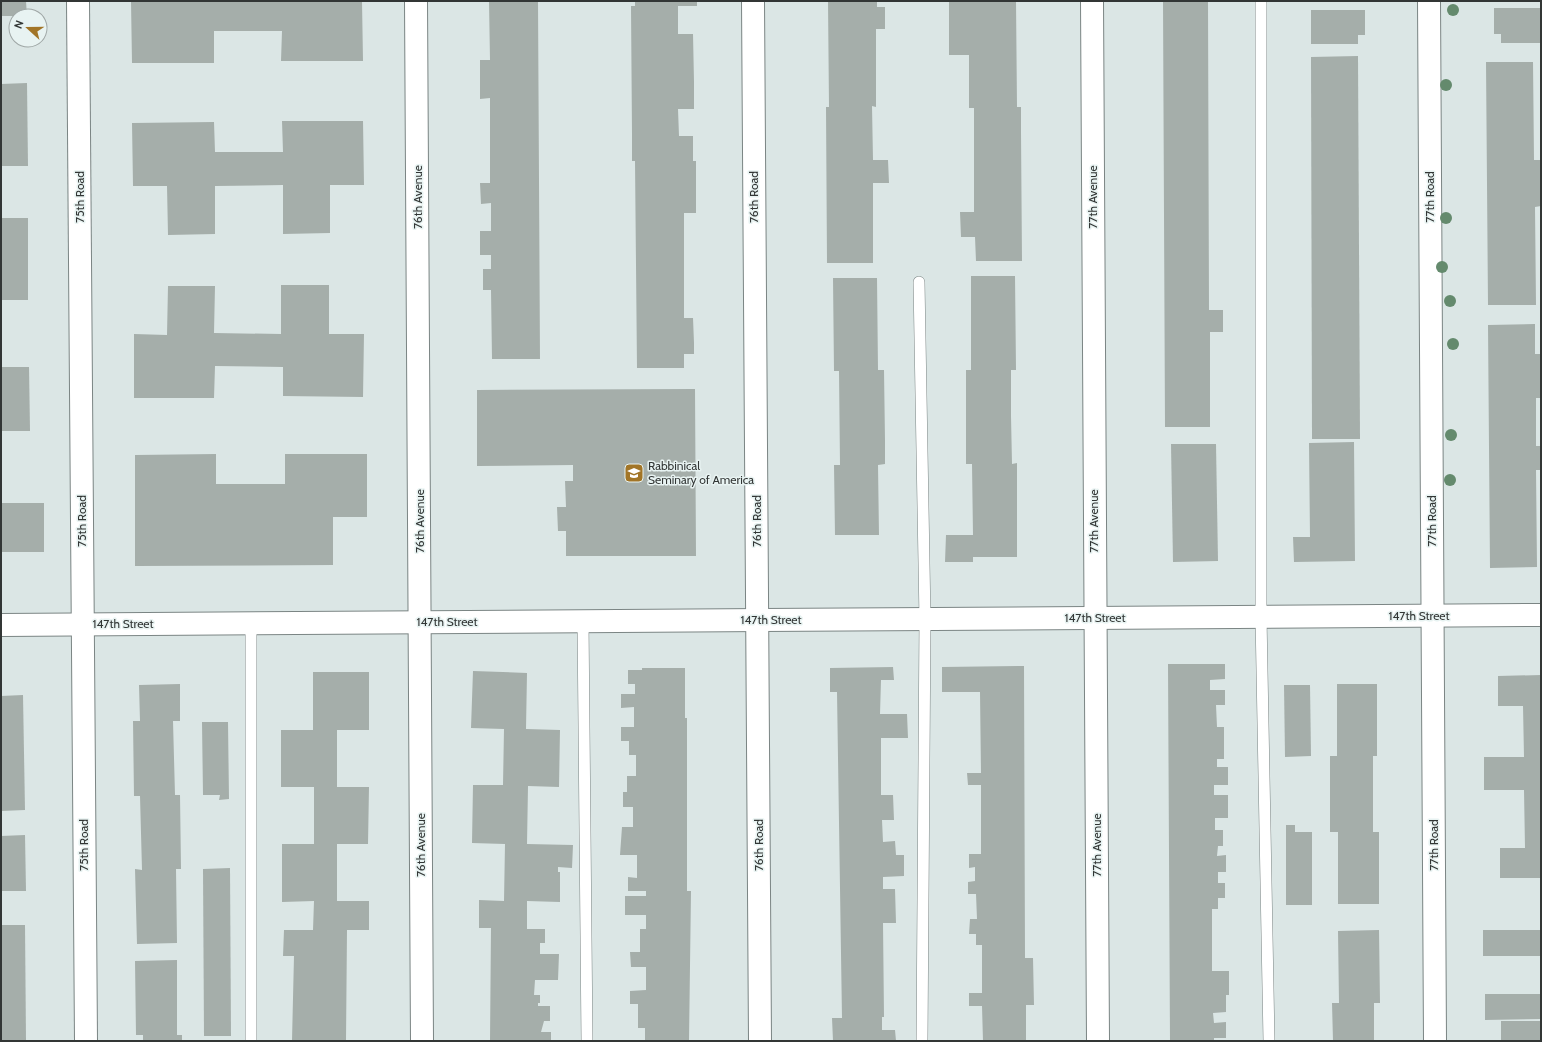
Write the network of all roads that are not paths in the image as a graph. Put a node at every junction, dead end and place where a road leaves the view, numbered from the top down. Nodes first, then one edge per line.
1 (78, 1) edge
2 (416, 1) edge
3 (753, 1) edge
4 (1092, 1) edge
5 (1261, 1) edge
6 (1429, 1) edge
7 (919, 282) dead end
8 (1541, 615) edge
9 (1432, 616) junction
10 (1261, 617) junction
11 (1095, 618) junction
12 (758, 620) junction
13 (925, 620) junction
14 (420, 622) junction
15 (584, 622) junction
16 (251, 623) junction
17 (83, 624) junction
18 (1, 625) edge
19 (86, 1041) edge
20 (251, 1041) edge
21 (422, 1041) edge
22 (586, 1041) edge
23 (760, 1041) edge
24 (922, 1041) edge
25 (1098, 1041) edge
26 (1269, 1041) edge
27 (1435, 1041) edge

1 - 17 street, 75th Road
2 - 14 street, 76th Avenue
3 - 12 street, 76th Road
4 - 11 street, 77th Avenue
5 - 10 lane
6 - 9 street, 77th Road
7 - 13 lane
8 - 9 street, 147th Street
9 - 10 street, 147th Street
9 - 27 street, 77th Road
10 - 11 street, 147th Street
10 - 26 lane
11 - 13 street, 147th Street
11 - 25 street, 77th Avenue
12 - 13 street, 147th Street
12 - 15 street, 147th Street
12 - 23 street, 76th Road
13 - 24 lane
14 - 15 street, 147th Street
14 - 16 street, 147th Street
14 - 21 street, 76th Avenue
15 - 22 lane
16 - 17 street, 147th Street
16 - 20 lane
17 - 18 street, 147th Street
17 - 19 street, 75th Road

